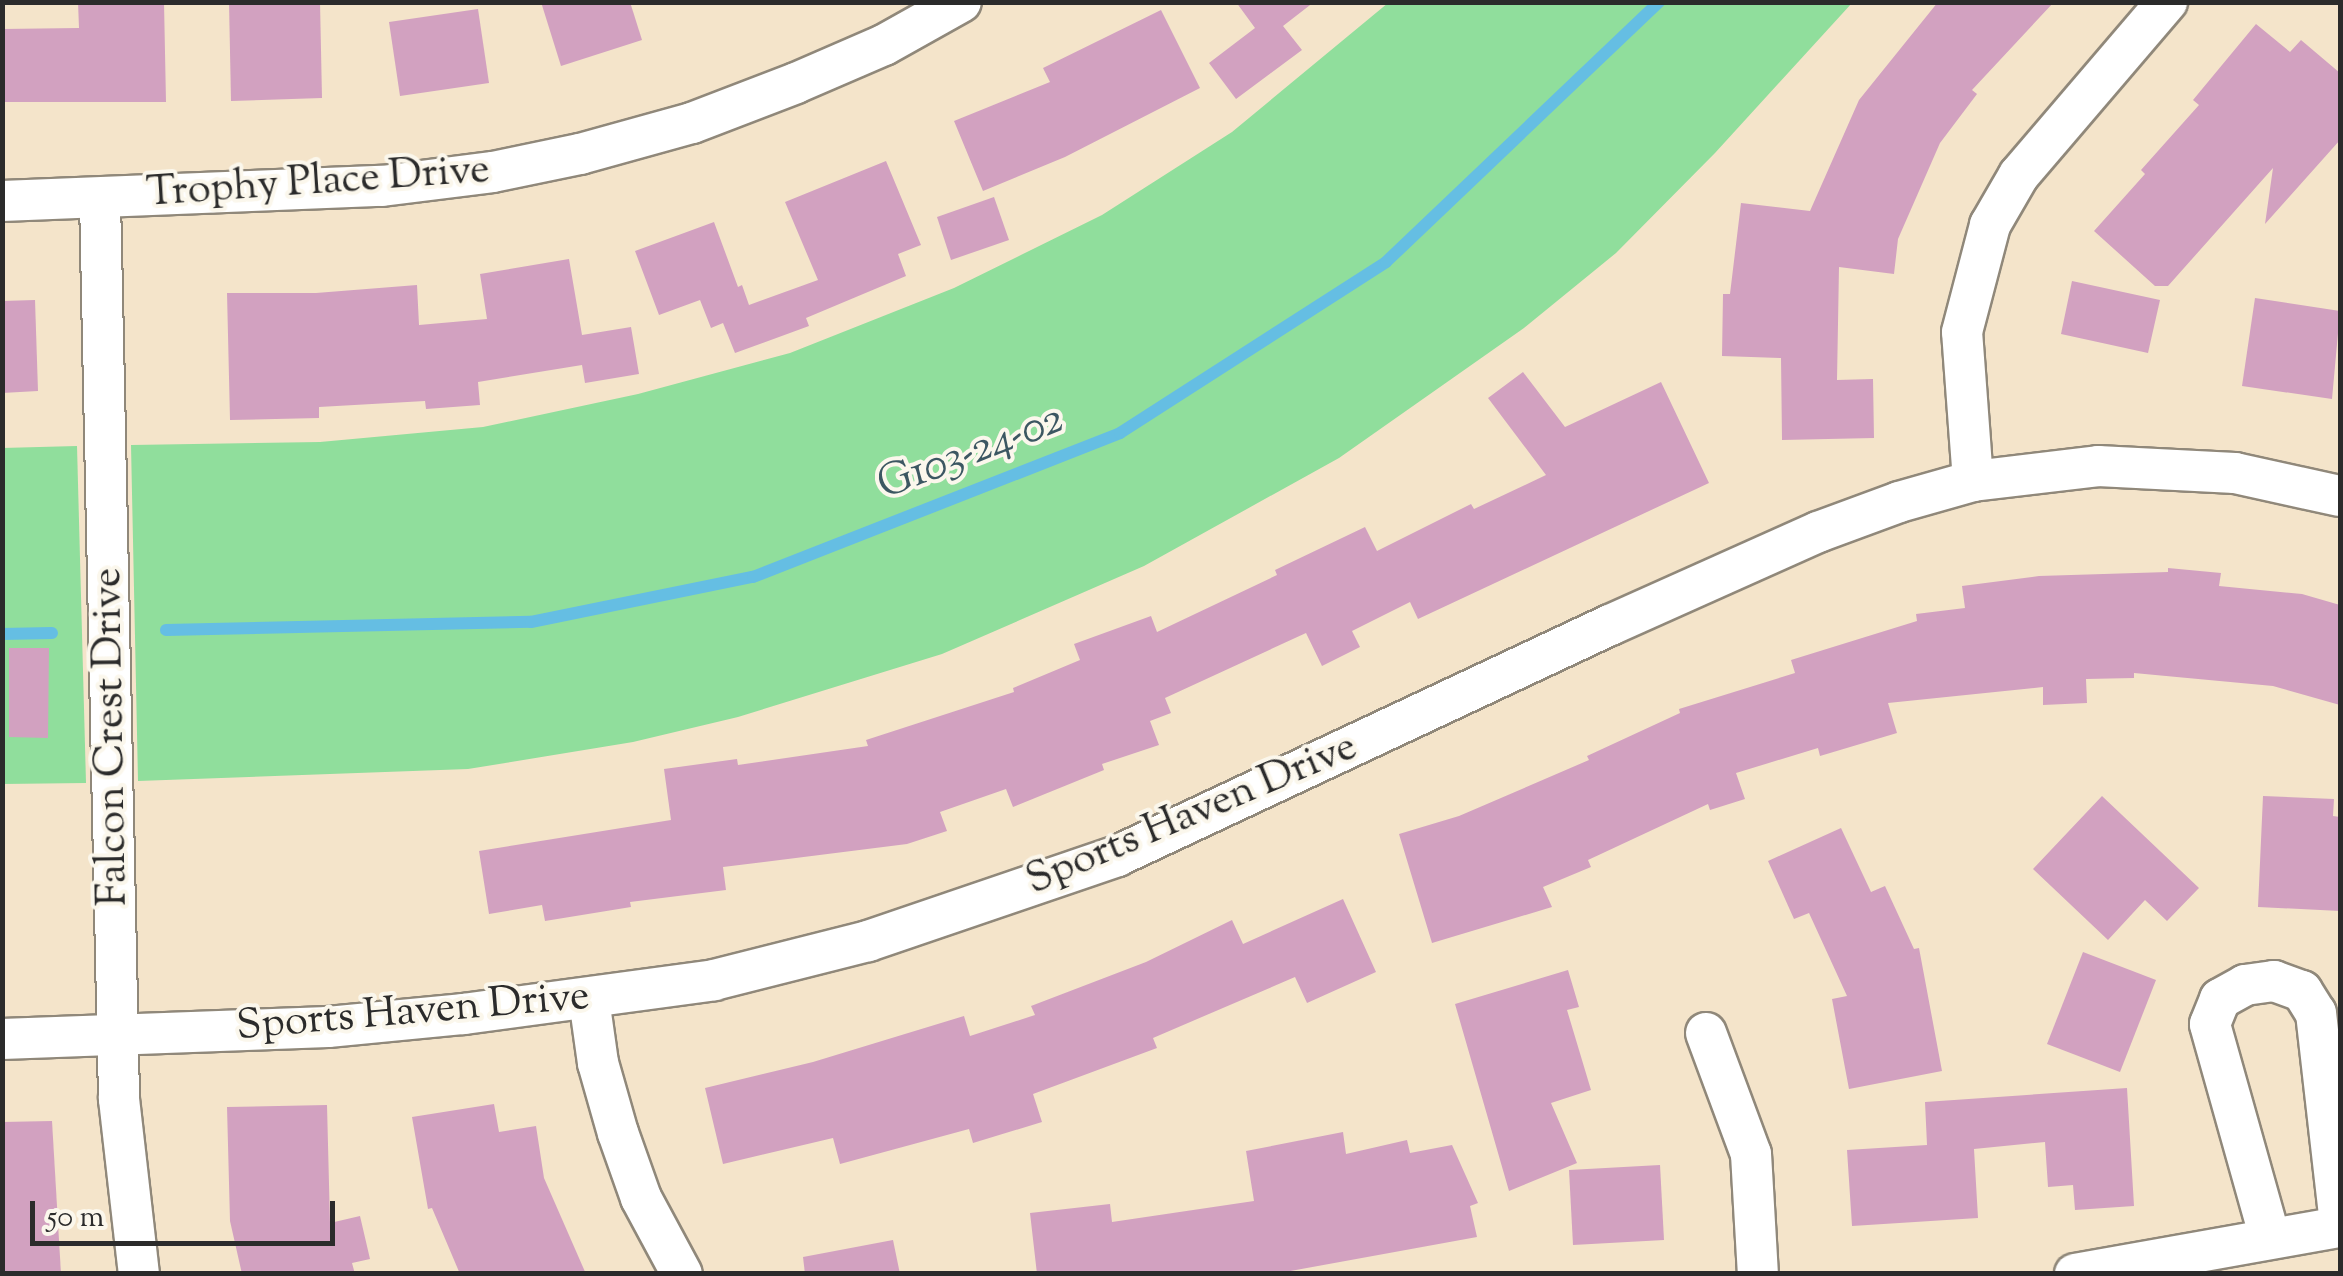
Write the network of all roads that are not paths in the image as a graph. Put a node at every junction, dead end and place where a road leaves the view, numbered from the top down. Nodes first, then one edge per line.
1 (961, 2) edge
2 (2167, 2) edge
3 (100, 199) junction
4 (2, 201) edge
5 (1972, 481) junction
6 (2340, 496) edge
7 (589, 999) junction
8 (1706, 1033) dead end
9 (119, 1035) junction
10 (2, 1039) edge
11 (2340, 1225) edge
12 (2270, 1238) junction
13 (139, 1274) edge
14 (682, 1274) edge
15 (1758, 1274) edge
16 (2074, 1274) edge

1 - 3 street, Trophy Place Drive
2 - 5 street
3 - 4 street, Trophy Place Drive
3 - 9 street, Falcon Crest Drive
5 - 6 street, Sports Haven Drive
5 - 7 street, Sports Haven Drive
7 - 9 street, Sports Haven Drive
7 - 14 street
8 - 15 street
9 - 10 street, Sports Haven Drive
9 - 13 street, Falcon Crest Drive
11 - 12 street
11 - 12 street
12 - 16 street

